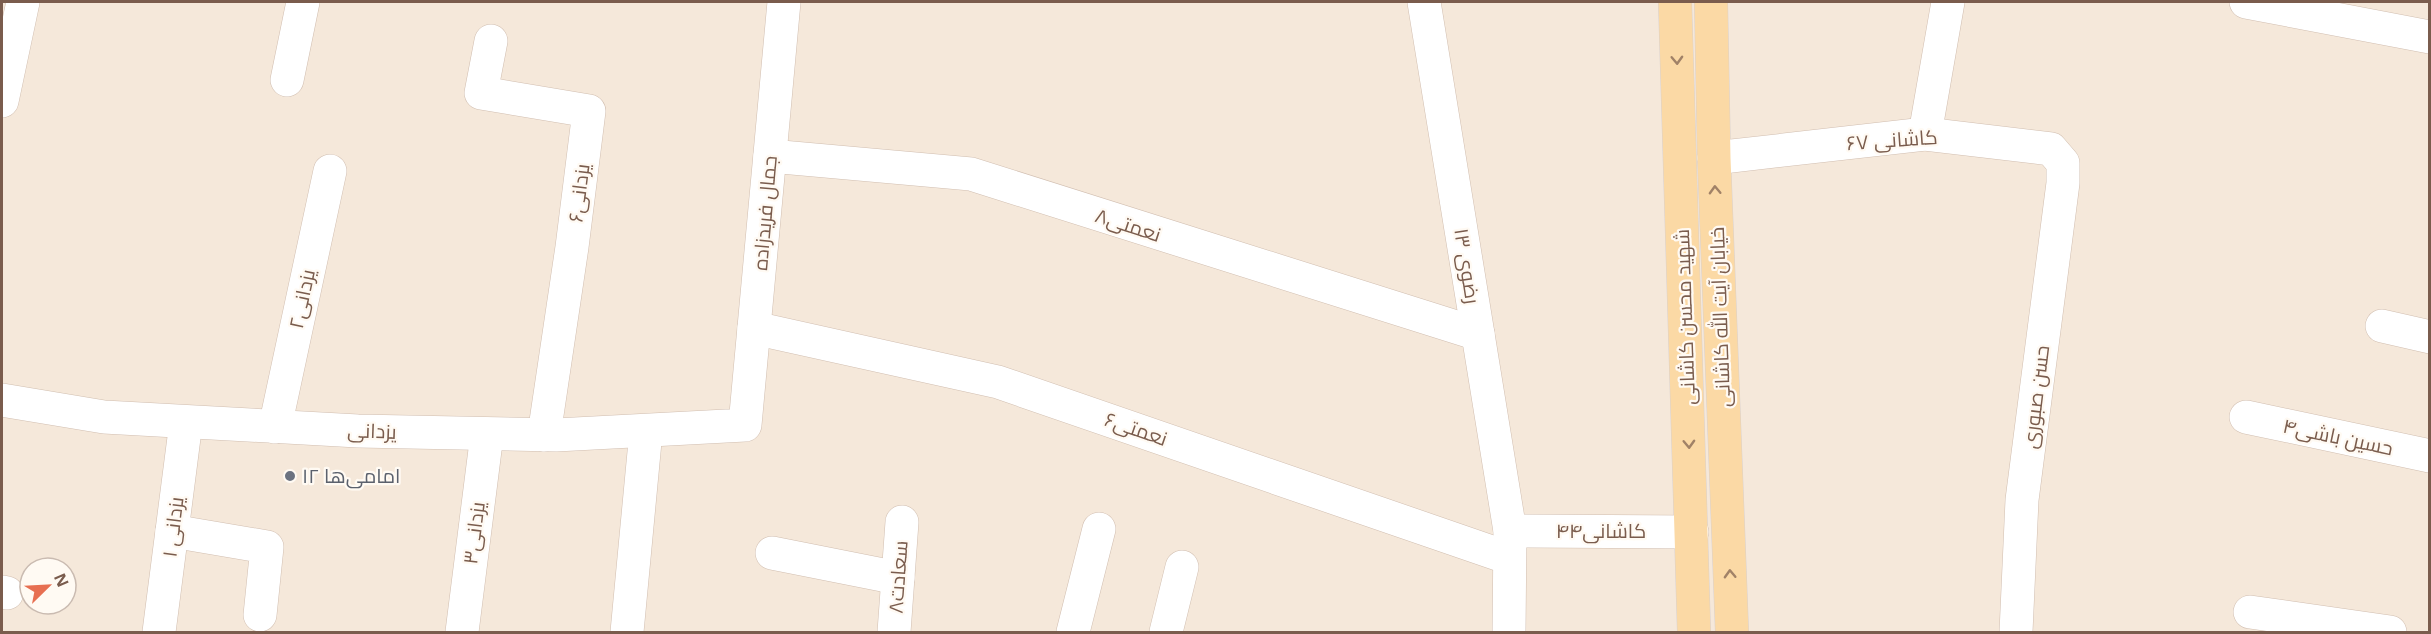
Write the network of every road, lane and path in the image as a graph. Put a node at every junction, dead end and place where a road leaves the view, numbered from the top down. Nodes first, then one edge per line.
1 (23, 2) edge
2 (303, 2) edge
3 (784, 2) edge
4 (1424, 2) edge
5 (1675, 2) edge
6 (1711, 2) edge
7 (1948, 2) edge
8 (2246, 2) edge
9 (2430, 37) edge
10 (491, 41) dead end
11 (287, 80) dead end
12 (2, 101) edge
13 (1925, 134) junction
14 (770, 156) junction
15 (1714, 158) junction
16 (2063, 163) joint
17 (330, 171) dead end
18 (2382, 326) dead end
19 (754, 328) junction
20 (1478, 334) junction
21 (2430, 337) edge
22 (2, 400) edge
23 (2246, 417) dead end
24 (186, 422) junction
25 (745, 424) joint
26 (274, 427) junction
27 (646, 431) junction
28 (486, 434) junction
29 (544, 435) junction
30 (2430, 456) edge
31 (903, 522) dead end
32 (1099, 529) dead end
33 (172, 531) junction
34 (1692, 532) junction
35 (1510, 544) junction
36 (772, 553) dead end
37 (1182, 567) dead end
38 (898, 578) junction
39 (2250, 612) dead end
40 (260, 615) dead end
41 (159, 633) edge
42 (462, 633) edge
43 (627, 633) edge
44 (894, 633) edge
45 (1073, 633) edge
46 (1166, 633) edge
47 (1509, 633) edge
48 (1694, 633) edge
49 (1732, 633) edge
50 (2016, 633) edge
51 (2390, 633) edge

1 - 12 street
2 - 11 street
3 - 14 street, جمال فریدزاده
4 - 20 street, رضوی ۱۳
5 -> 34 main road, شهید محسن کاشانی
6 - 15 main road, خیابان آیت الله کاشانی
7 - 13 street
8 - 9 street
10 - 29 street, یزدانی۶
13 - 15 street, کاشانی ۶۷
13 - 16 street, کاشانی ۶۷
14 - 19 street, جمال فریدزاده
14 - 20 street, نعمتی۸
49 -> 15 main road, خیابان آیت الله کاشانی
16 - 50 street, حسن صبوری
17 - 26 street, یزدانی۲
18 - 21 street
19 - 25 street, جمال فریدزاده
19 - 35 street, نعمتی۶
20 - 35 street, رضوی ۱۳
22 - 24 street, یزدانی
23 - 30 street, حسین باشی۴
24 - 26 street, یزدانی
24 - 33 street, یزدانی ۱
25 - 27 street, یزدانی
26 - 28 street, یزدانی
27 - 29 street, یزدانی
27 - 43 street
28 - 29 street, یزدانی
28 - 42 street, یزدانی۳
31 - 38 street, سعادت۸
32 - 45 street
33 - 40 street
33 - 41 street, یزدانی ۱
34 - 35 street, کاشانی۴۴
34 - 48 main road, شهید محسن کاشانی
35 - 47 street, رضوی ۱۳
36 - 38 street
37 - 46 street
38 - 44 street, سعادت۸
39 - 51 street

